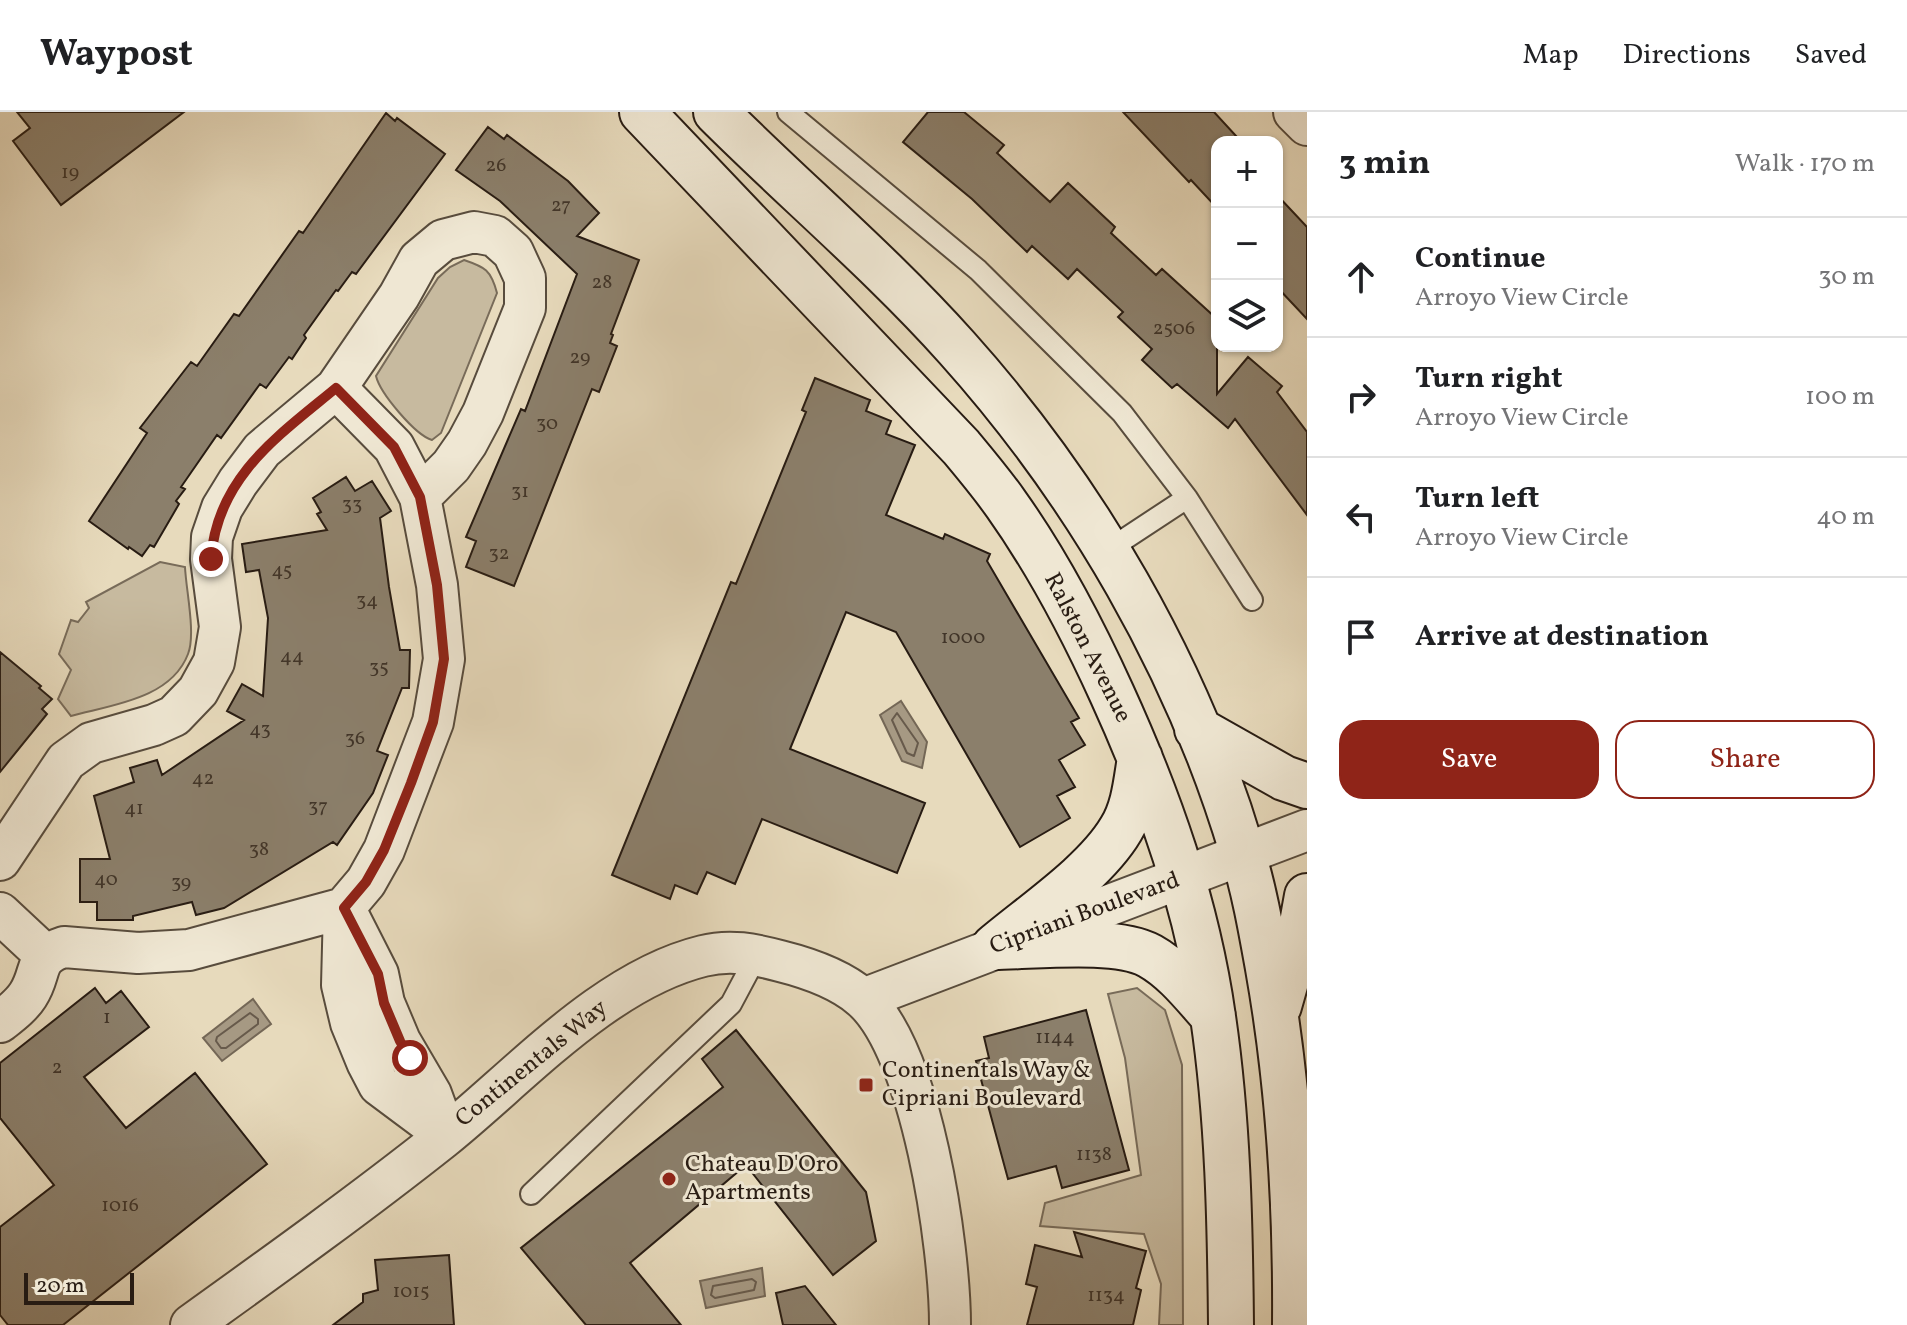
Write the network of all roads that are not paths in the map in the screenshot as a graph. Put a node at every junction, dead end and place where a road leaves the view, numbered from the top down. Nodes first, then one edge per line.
1 (642, 112) edge
2 (716, 112) edge
3 (788, 112) edge
4 (1294, 112) edge
5 (1307, 125) edge
6 (336, 388) junction
7 (420, 497) junction
8 (1187, 498) junction
9 (1108, 550) junction
10 (1252, 600) dead end
11 (1197, 729) junction
12 (1140, 758) junction
13 (1307, 786) edge
14 (1307, 830) edge
15 (1243, 854) junction
16 (0, 860) edge
17 (1183, 878) junction
18 (1307, 896) edge
19 (344, 908) junction
20 (0, 913) edge
21 (994, 947) junction
22 (45, 955) junction
23 (757, 955) junction
24 (863, 999) junction
25 (1213, 1016) junction
26 (1276, 1016) junction
27 (0, 1022) edge
28 (446, 1135) junction
29 (531, 1194) dead end
30 (947, 1324) edge
31 (191, 1325) edge
32 (1231, 1325) edge
33 (1295, 1325) edge

1 - 12 main road, Ralston Avenue
2 - 9 main road
3 - 8 lane
4 - 5 street
6 - 7 street
6 - 7 street
6 - 16 street
7 - 19 street
8 - 9 lane
8 - 10 lane
9 - 11 main road
11 - 13 main road
11 - 15 main road
12 - 17 main road, Ralston Avenue
12 - 21 main road
14 - 15 street, Cipriani Boulevard
15 - 17 street, Cipriani Boulevard
15 - 26 main road
17 - 21 street, Cipriani Boulevard
17 - 25 main road, Ralston Avenue
18 - 26 main road
19 - 22 street
19 - 28 street
20 - 22 street
21 - 24 street, Cipriani Boulevard
21 - 25 main road
22 - 27 street
23 - 24 street, Continentals Way
23 - 28 street, Continentals Way
23 - 29 lane
24 - 30 street, Continentals Way
25 - 32 main road, Ralston Avenue
26 - 33 main road
28 - 31 street, Continentals Way

